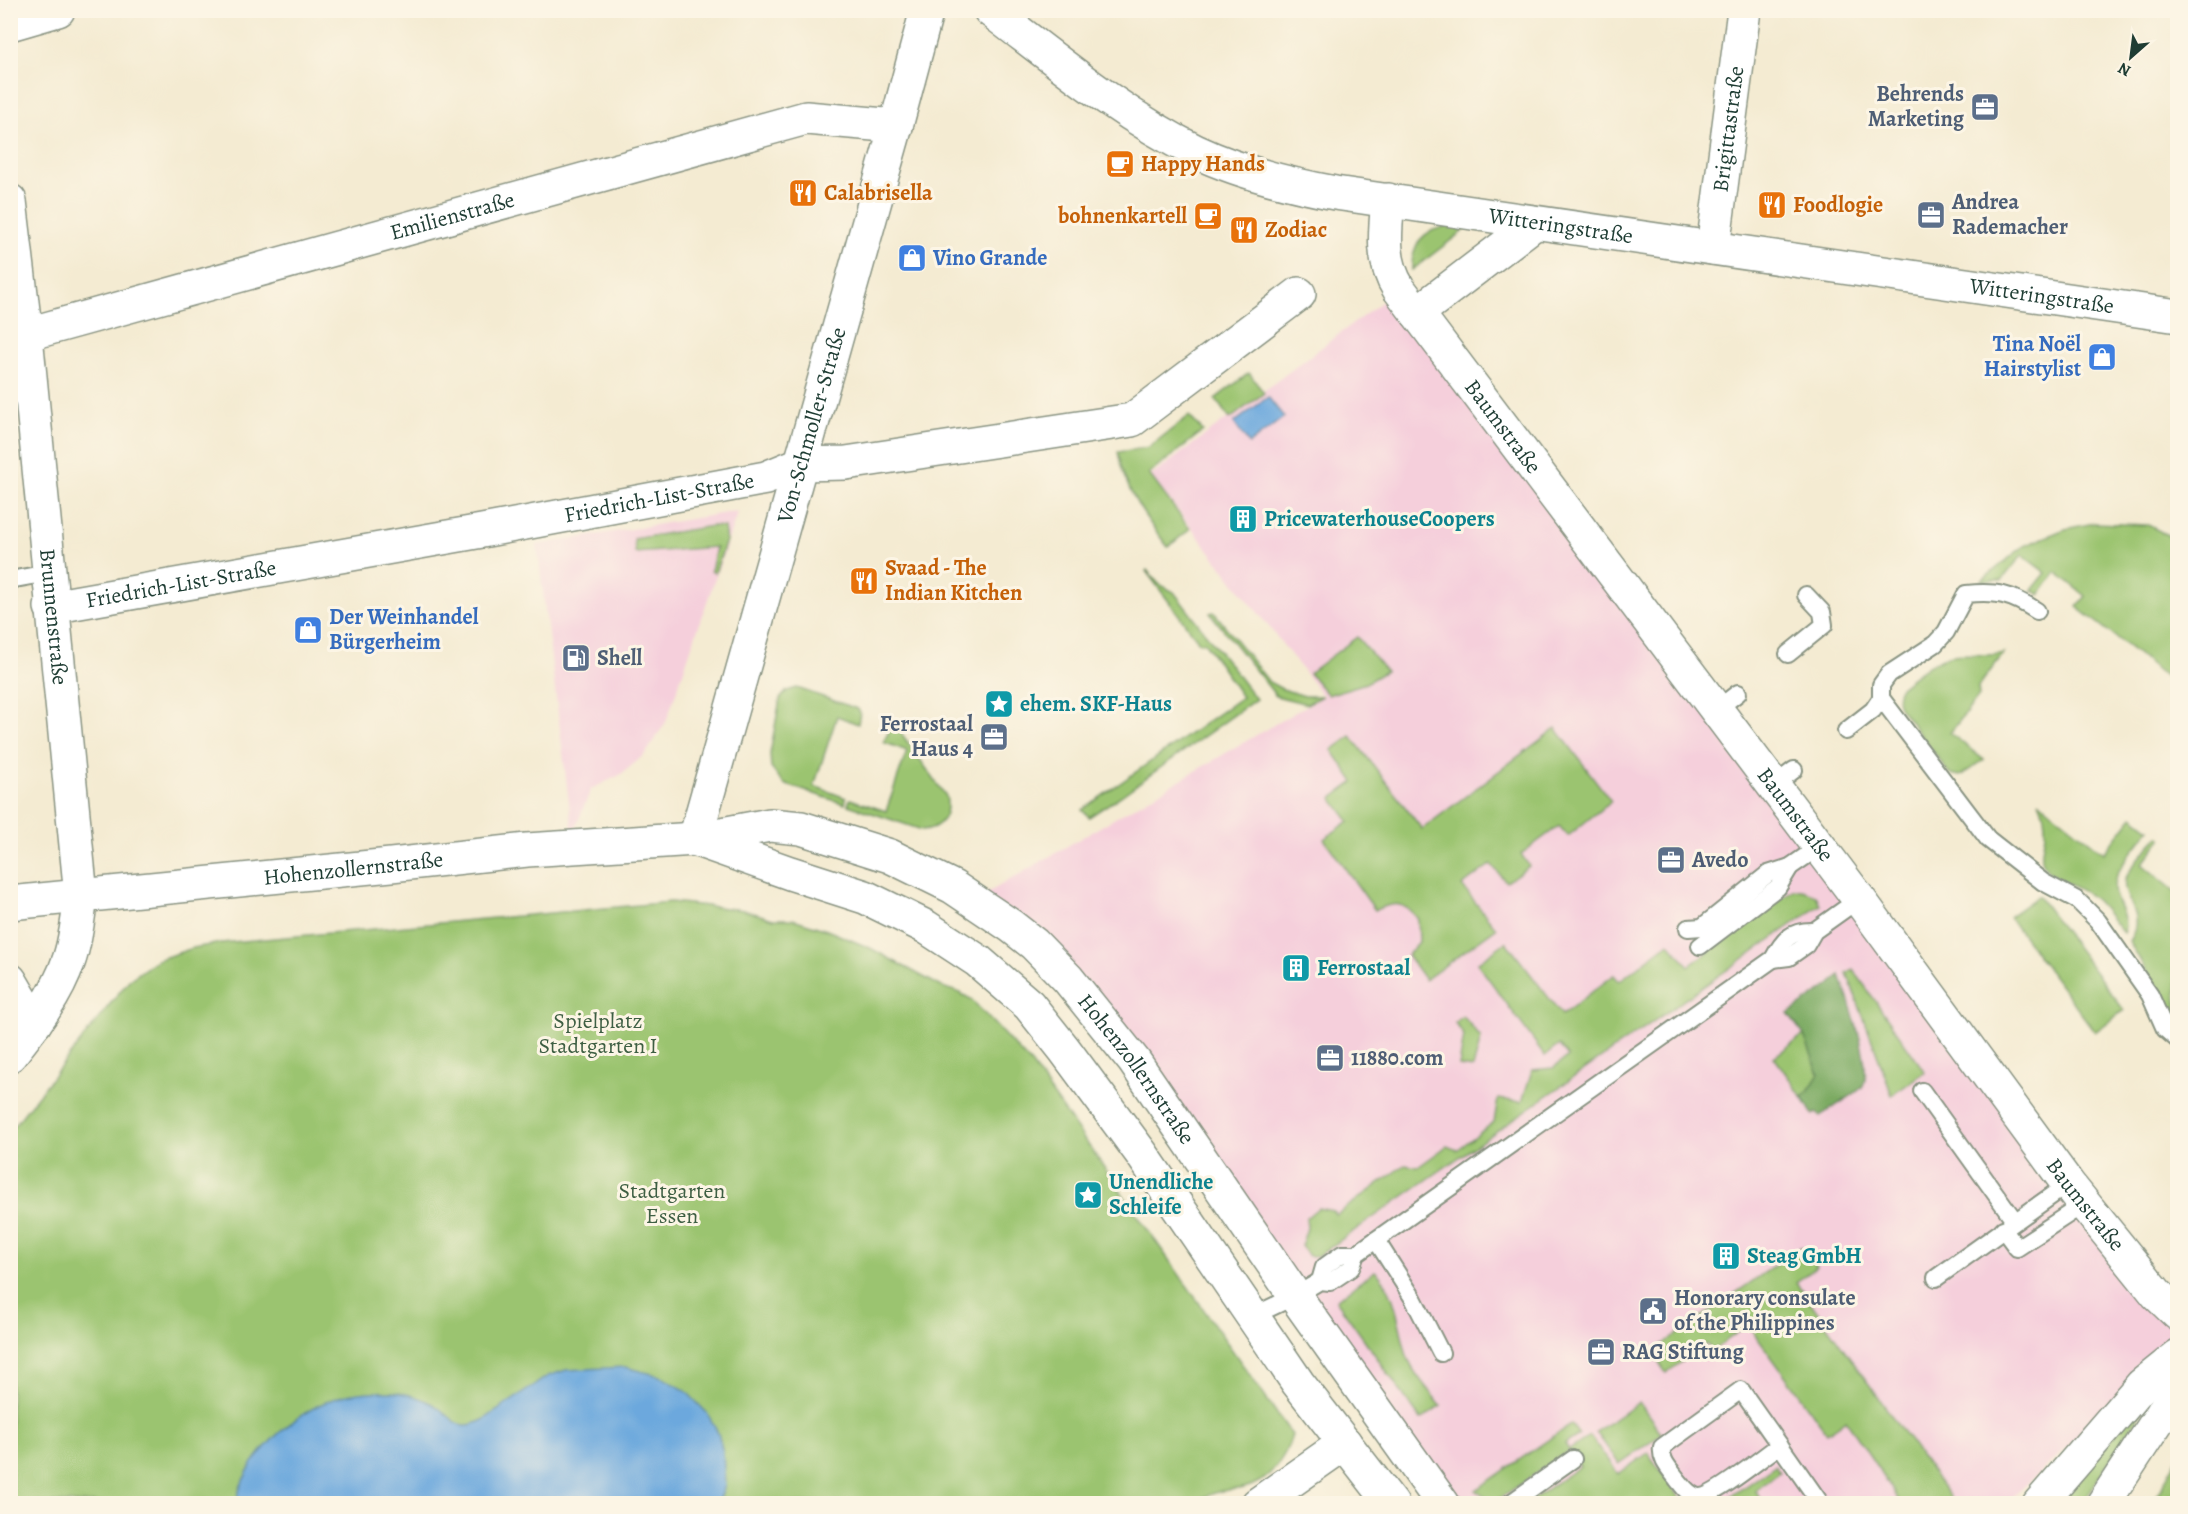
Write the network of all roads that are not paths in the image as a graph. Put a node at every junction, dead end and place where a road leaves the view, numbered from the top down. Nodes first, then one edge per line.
1 (58, 10) edge
2 (927, 10) edge
3 (990, 10) edge
4 (1744, 10) edge
5 (10, 24) edge
6 (896, 126) junction
7 (1388, 200) junction
8 (10, 201) edge
9 (1535, 223) junction
10 (1713, 248) junction
11 (1299, 294) dead end
12 (1417, 313) junction
13 (2178, 316) edge
14 (18, 338) edge
15 (800, 464) junction
16 (48, 573) junction
17 (15, 579) dead end
18 (1806, 595) dead end
19 (51, 608) junction
20 (2037, 610) dead end
21 (1788, 654) dead end
22 (1881, 698) junction
23 (1846, 731) dead end
24 (695, 839) junction
25 (1819, 847) junction
26 (1790, 867) junction
27 (81, 896) junction
28 (1859, 899) junction
29 (10, 903) edge
30 (1688, 928) dead end
31 (1700, 946) dead end
32 (10, 980) edge
33 (35, 1023) junction
34 (2178, 1040) edge
35 (10, 1055) edge
36 (1922, 1091) dead end
37 (2076, 1194) junction
38 (2009, 1225) junction
39 (1376, 1240) junction
40 (1936, 1278) dead end
41 (1308, 1288) junction
42 (2178, 1314) edge
43 (1253, 1316) junction
44 (1441, 1353) dead end
45 (2178, 1356) edge
46 (2178, 1385) edge
47 (1345, 1443) junction
48 (1780, 1445) junction
49 (1573, 1459) dead end
50 (1258, 1503) edge
51 (1392, 1503) edge
52 (1443, 1503) edge
53 (1509, 1503) edge
54 (1821, 1503) edge
55 (2039, 1503) edge
56 (2103, 1503) edge

1 - 5 street
2 - 6 street, Von-Schmoller-Straße
3 - 7 street, Witteringstraße
4 - 10 street, Brigittastraße
6 - 14 street, Emilienstraße
6 - 15 street, Von-Schmoller-Straße
7 - 9 street, Witteringstraße
7 - 12 street, Baumstraße
8 - 14 street, Brunnenstraße
9 - 10 street, Witteringstraße
9 - 12 street
10 - 13 street, Witteringstraße
11 - 15 street, Friedrich-List-Straße
12 - 25 street, Baumstraße
14 - 16 street, Brunnenstraße
15 - 19 street, Friedrich-List-Straße
15 - 24 street, Von-Schmoller-Straße
16 - 17 lane
16 - 19 street, Brunnenstraße
18 - 21 lane
19 - 27 street, Brunnenstraße
20 - 22 lane
22 - 23 lane
22 - 34 lane
24 - 27 street, Hohenzollernstraße
24 - 41 street, Hohenzollernstraße
24 - 43 street, Hohenzollernstraße
25 - 26 lane
25 - 28 street, Baumstraße
26 - 30 lane
26 - 31 lane
27 - 29 street, Hohenzollernstraße
27 - 33 street, Brunnenstraße
28 - 37 street, Baumstraße
28 - 39 lane
32 - 33 street
33 - 35 street, Brunnenstraße
36 - 38 lane
37 - 38 lane
37 - 38 lane
37 - 42 street, Baumstraße
38 - 40 lane
39 - 41 lane
39 - 44 lane
41 - 43 lane
41 - 52 street, Hohenzollernstraße
43 - 47 street, Hohenzollernstraße
45 - 55 street
46 - 56 street
47 - 50 street
47 - 51 street, Hohenzollernstraße
48 - 48 lane
48 - 54 lane
49 - 53 lane

